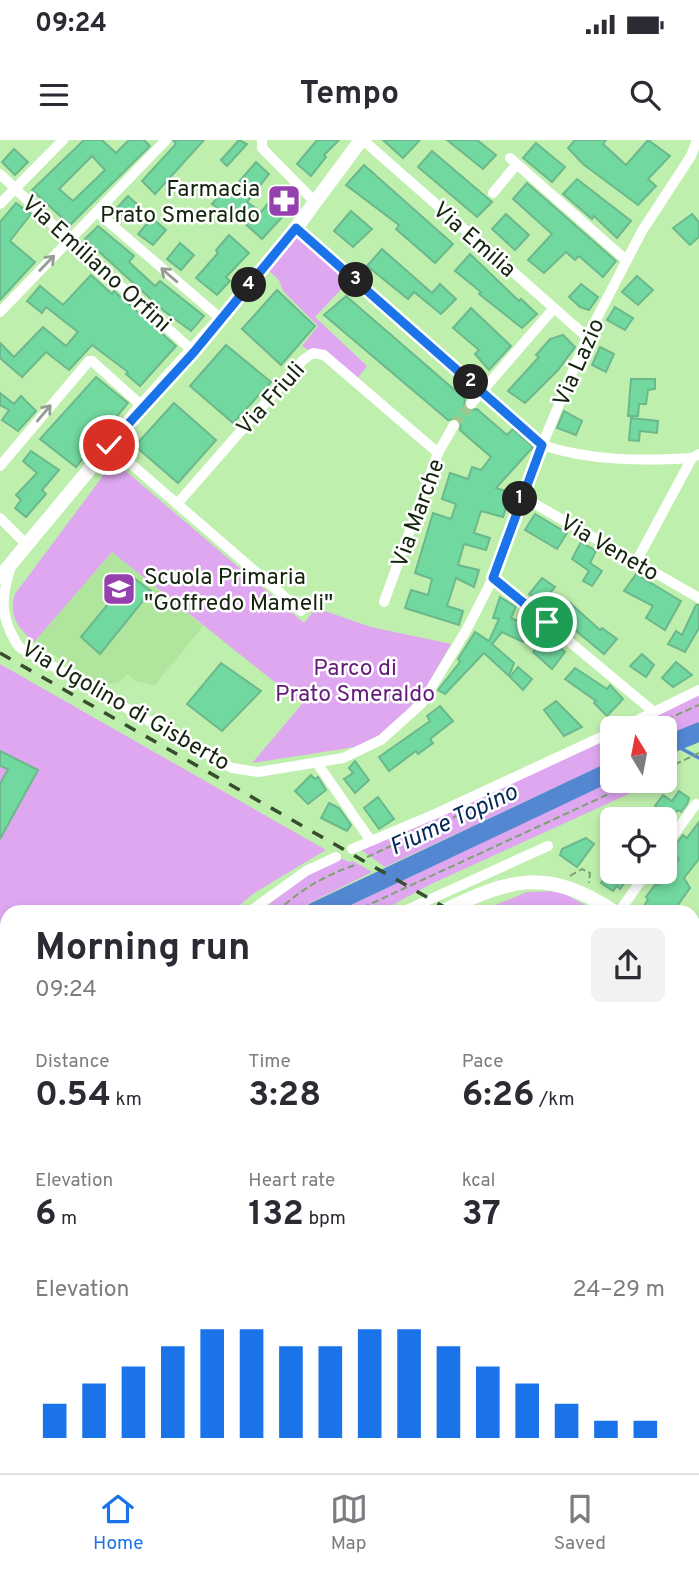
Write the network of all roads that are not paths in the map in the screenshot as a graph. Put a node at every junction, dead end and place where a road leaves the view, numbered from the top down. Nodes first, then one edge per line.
1 (63, 140) edge
2 (166, 140) edge
3 (261, 140) edge
4 (362, 140) edge
5 (697, 140) edge
6 (0, 174) edge
7 (15, 188) junction
8 (493, 192) dead end
9 (314, 201) junction
10 (0, 204) edge
11 (97, 212) junction
12 (296, 228) junction
13 (69, 240) junction
14 (626, 260) junction
15 (554, 308) junction
16 (0, 312) edge
17 (221, 319) junction
18 (587, 337) junction
19 (194, 352) junction
20 (482, 392) junction
21 (471, 404) tunnel mouth
22 (142, 406) junction
23 (454, 425) tunnel mouth
24 (109, 445) junction
25 (542, 445) junction
26 (438, 453) junction
27 (696, 456) edge
28 (0, 466) edge
29 (521, 496) junction
30 (177, 504) junction
31 (0, 518) edge
32 (27, 545) junction
33 (636, 562) junction
34 (12, 566) junction
35 (0, 577) edge
36 (493, 578) junction
37 (699, 598) edge
38 (384, 602) dead end
39 (301, 611) dead end
40 (699, 690) edge
41 (654, 712) junction
42 (646, 716) edge
43 (600, 738) edge
44 (317, 763) junction
45 (696, 804) dead end
46 (677, 830) edge
47 (371, 841) junction
48 (548, 846) dead end
49 (352, 849) dead end
50 (335, 857) dead end
51 (639, 884) edge
52 (259, 905) edge
53 (417, 905) edge
54 (456, 905) edge
55 (604, 905) edge
56 (622, 905) edge

1 - 7 street
2 - 11 street
3 - 9 street
4 - 9 main road
4 - 15 street, Via Emilia
5 - 14 street, Via Lazio
6 - 7 street, Via Emiliano Orfini
7 - 10 street
7 - 13 street, Via Emiliano Orfini
8 - 14 street
9 - 12 main road
11 - 13 street
17 -> 11 street
12 - 17 main road
12 - 20 street
16 -> 13 street
13 - 19 street, Via Emiliano Orfini
14 - 18 street, Via Lazio
15 - 18 street, Via Emilia
15 - 20 street
17 - 19 main road
18 - 25 street, Via Lazio
19 - 22 main road
20 - 21 street
20 - 25 street
22 - 24 main road
28 -> 22 street
23 - 26 street, Via Marche
24 - 30 street
24 - 32 main road
25 - 27 street
25 - 29 street, Via Lazio
26 - 30 street, Via Friuli
26 - 38 street, Via Marche
27 - 33 street
29 - 33 street, Via Veneto
29 - 36 street, Via Lazio
30 - 39 street
31 - 32 street
32 - 34 main road
33 - 37 street, Via Veneto
34 - 35 main road
34 - 44 street, Via Ugolino di Gisberto
36 - 41 street
36 - 44 street, Via Lazio
40 - 41 street
41 - 42 street
43 - 47 street
44 - 47 street
45 - 46 street
47 - 49 street
48 - 53 street
50 - 52 street
51 - 56 street
54 - 55 main road

